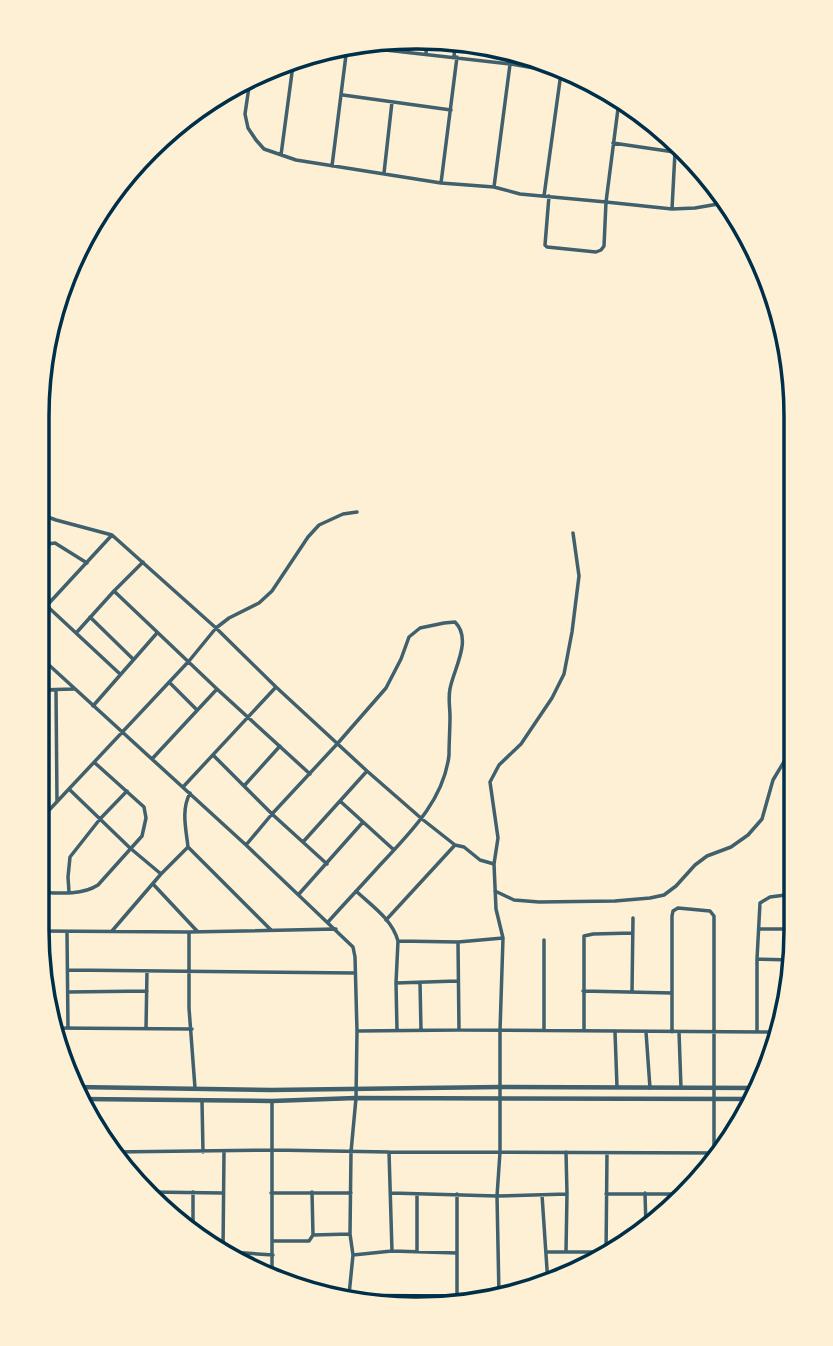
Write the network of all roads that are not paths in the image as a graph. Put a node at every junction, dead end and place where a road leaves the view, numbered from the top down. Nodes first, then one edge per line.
1 (426, 49) edge
2 (399, 50) edge
3 (455, 51) edge
4 (426, 53) junction
5 (348, 56) edge
6 (456, 57) junction
7 (511, 64) junction
8 (529, 67) edge
9 (292, 71) edge
10 (561, 79) edge
11 (249, 90) edge
12 (342, 95) junction
13 (392, 102) junction
14 (618, 109) edge
15 (452, 110) junction
16 (613, 143) junction
17 (670, 151) edge
18 (281, 155) junction
19 (675, 156) edge
20 (332, 166) junction
21 (384, 174) junction
22 (441, 183) junction
23 (494, 187) junction
24 (547, 196) junction
25 (606, 202) junction
26 (716, 204) edge
27 (672, 209) junction
28 (357, 512) dead end
29 (49, 517) edge
30 (573, 533) dead end
31 (113, 535) junction
32 (49, 544) edge
33 (143, 562) junction
34 (87, 563) junction
35 (114, 591) junction
36 (49, 604) edge
37 (49, 608) edge
38 (90, 617) junction
39 (216, 628) junction
40 (77, 633) junction
41 (157, 633) junction
42 (134, 659) junction
43 (189, 661) junction
44 (49, 665) edge
45 (120, 674) junction
46 (169, 682) junction
47 (276, 687) junction
48 (74, 689) junction
49 (217, 689) junction
50 (49, 691) edge
51 (56, 691) junction
52 (93, 706) junction
53 (198, 710) junction
54 (248, 717) junction
55 (122, 731) junction
56 (338, 743) junction
57 (280, 746) junction
58 (213, 755) junction
59 (152, 759) junction
60 (784, 762) edge
61 (95, 763) junction
62 (367, 771) junction
63 (310, 774) junction
64 (244, 786) junction
65 (183, 787) junction
66 (70, 790) junction
67 (127, 791) junction
68 (190, 793) junction
69 (340, 801) junction
70 (57, 802) junction
71 (49, 810) edge
72 (272, 814) junction
73 (422, 818) junction
74 (100, 819) junction
75 (363, 822) junction
76 (303, 842) junction
77 (246, 845) junction
78 (455, 845) junction
79 (188, 847) junction
80 (130, 848) junction
81 (394, 850) junction
82 (327, 864) junction
83 (494, 864) junction
84 (161, 874) junction
85 (153, 884) junction
86 (356, 891) junction
87 (495, 891) junction
88 (49, 892) edge
89 (69, 892) junction
90 (299, 894) junction
91 (784, 895) edge
92 (633, 918) dead end
93 (386, 919) junction
94 (328, 922) junction
95 (336, 929) junction
96 (759, 929) junction
97 (784, 929) edge
98 (112, 930) junction
99 (49, 931) edge
100 (272, 931) junction
101 (67, 932) junction
102 (189, 932) junction
103 (198, 932) junction
104 (633, 933) junction
105 (503, 938) junction
106 (544, 940) dead end
107 (398, 941) junction
108 (458, 942) junction
109 (757, 959) junction
110 (783, 960) edge
111 (68, 970) junction
112 (147, 971) junction
113 (188, 972) junction
114 (355, 973) junction
115 (458, 981) junction
116 (419, 982) junction
117 (396, 983) junction
118 (147, 991) junction
119 (583, 991) junction
120 (68, 992) junction
121 (632, 992) junction
122 (671, 993) junction
123 (63, 1028) edge
124 (68, 1028) junction
125 (146, 1029) junction
126 (192, 1029) junction
127 (397, 1030) junction
128 (421, 1030) junction
129 (459, 1030) junction
130 (544, 1030) junction
131 (357, 1031) junction
132 (500, 1031) junction
133 (584, 1031) junction
134 (615, 1032) junction
135 (646, 1032) junction
136 (671, 1032) junction
137 (679, 1032) junction
138 (757, 1032) junction
139 (769, 1032) edge
140 (714, 1033) junction
141 (85, 1087) edge
142 (500, 1087) junction
143 (195, 1088) junction
144 (214, 1088) junction
145 (650, 1088) junction
146 (681, 1088) junction
147 (748, 1088) edge
148 (356, 1089) junction
149 (618, 1089) junction
150 (714, 1089) junction
151 (356, 1098) junction
152 (91, 1099) edge
153 (202, 1099) junction
154 (214, 1099) junction
155 (500, 1099) junction
156 (742, 1099) edge
157 (714, 1100) junction
158 (272, 1101) junction
159 (714, 1145) edge
160 (273, 1150) junction
161 (124, 1152) edge
162 (203, 1152) junction
163 (224, 1152) junction
164 (351, 1152) junction
165 (389, 1152) junction
166 (500, 1152) junction
167 (566, 1152) junction
168 (607, 1153) junction
169 (708, 1153) edge
170 (160, 1192) edge
171 (193, 1192) junction
172 (312, 1192) junction
173 (223, 1193) junction
174 (271, 1193) junction
175 (351, 1193) junction
176 (391, 1193) junction
177 (645, 1193) junction
178 (417, 1194) junction
179 (567, 1194) junction
180 (606, 1194) junction
181 (670, 1194) edge
182 (457, 1195) junction
183 (542, 1195) junction
184 (497, 1196) junction
185 (646, 1217) edge
186 (193, 1221) edge
187 (350, 1234) junction
188 (313, 1235) junction
189 (273, 1241) junction
190 (223, 1242) edge
191 (606, 1244) edge
192 (392, 1251) junction
193 (417, 1251) junction
194 (566, 1251) junction
195 (242, 1252) edge
196 (546, 1252) junction
197 (457, 1253) junction
198 (591, 1253) edge
199 (273, 1255) junction
200 (352, 1255) junction
201 (272, 1267) edge
202 (547, 1273) edge
203 (499, 1287) edge
204 (349, 1291) edge
205 (457, 1295) edge

1 - 4 street
2 - 4 street
3 - 6 street
4 - 6 street
5 - 12 street
6 - 7 street
6 - 15 street
7 - 8 street
7 - 23 street
9 - 18 street
10 - 24 street
11 - 18 street
12 - 13 street
12 - 20 street
13 - 15 street
13 - 21 street
14 - 16 street
15 - 22 street
16 - 17 street
16 - 25 street
18 - 20 street
19 - 27 street
20 - 21 street
21 - 22 street
22 - 23 street
23 - 24 street
24 - 25 street
24 - 25 street
25 - 27 street
26 - 27 street
28 - 39 street
29 - 31 street
30 - 83 street
31 - 33 street
31 - 34 street
32 - 34 street
33 - 35 street
33 - 39 street
34 - 36 street
35 - 38 street
35 - 41 street
37 - 40 street
38 - 40 street
38 - 42 street
39 - 43 street
39 - 47 street
40 - 45 street
41 - 42 street
41 - 43 street
42 - 45 street
43 - 46 street
43 - 49 street
44 - 48 street
45 - 52 street
46 - 53 street
46 - 55 street
47 - 54 street
47 - 56 street
48 - 51 street
48 - 52 street
49 - 53 street
49 - 54 street
50 - 51 street
51 - 70 street
52 - 55 street
53 - 59 street
54 - 57 street
54 - 58 street
55 - 59 street
55 - 61 street
56 - 62 street
56 - 63 street
56 - 73 street
57 - 63 street
57 - 64 street
58 - 64 street
58 - 65 street
59 - 65 street
60 - 87 street
61 - 66 street
61 - 67 street
62 - 69 street
62 - 73 street
63 - 72 street
64 - 72 street
65 - 68 street
66 - 70 street
66 - 74 street
67 - 74 street
67 - 80 street
68 - 77 street
68 - 79 street
69 - 75 street
69 - 76 street
70 - 71 street
72 - 76 street
72 - 77 street
73 - 78 street
73 - 81 street
74 - 80 street
74 - 89 street
75 - 81 street
75 - 82 street
76 - 82 street
77 - 90 street
78 - 83 street
78 - 93 street
79 - 84 street
79 - 100 street
80 - 84 street
80 - 89 street
81 - 86 street
82 - 90 street
83 - 87 street
84 - 85 street
85 - 98 street
85 - 103 street
86 - 93 street
86 - 94 street
87 - 105 street
88 - 89 street
90 - 94 street
91 - 96 street
92 - 104 street
93 - 107 street
94 - 95 street
95 - 100 street
95 - 114 street
96 - 97 street
96 - 109 street
98 - 101 street
98 - 102 street
99 - 101 street
100 - 103 street
101 - 111 street
102 - 103 street
102 - 113 street
104 - 119 street
104 - 121 street
105 - 108 street
105 - 132 street
106 - 130 street
107 - 108 street
107 - 117 street
108 - 115 street
109 - 110 street
109 - 138 street
111 - 112 street
111 - 120 street
112 - 113 street
112 - 118 street
113 - 114 street
113 - 126 street
114 - 131 street
115 - 116 street
115 - 129 street
116 - 117 street
116 - 128 street
117 - 127 street
118 - 120 street
118 - 125 street
119 - 121 street
119 - 133 street
120 - 124 street
121 - 122 street
122 - 136 street
122 - 140 street
123 - 124 street
124 - 125 street
125 - 126 street
126 - 143 street
127 - 128 street
127 - 131 street
128 - 129 street
129 - 132 street
130 - 132 street
130 - 133 street
131 - 148 street
132 - 142 street
133 - 134 street
134 - 135 street
134 - 149 street
135 - 136 street
135 - 145 street
136 - 137 street
137 - 140 street
137 - 146 street
138 - 139 street
138 - 140 street
140 - 150 street
141 - 143 street
142 - 148 street
142 - 149 street
142 - 155 street
143 - 144 street
144 - 148 street
144 - 154 street
145 - 146 street
145 - 149 street
146 - 150 street
147 - 150 street
148 - 151 street
150 - 157 street
151 - 155 street
151 - 158 street
151 - 164 street
152 - 153 street
153 - 154 street
153 - 162 street
154 - 158 street
155 - 157 street
155 - 166 street
156 - 157 street
157 - 159 street
158 - 160 street
160 - 163 street
160 - 164 street
160 - 174 street
161 - 162 street
162 - 163 street
163 - 173 street
164 - 165 street
164 - 175 street
165 - 166 street
165 - 176 street
166 - 167 street
166 - 184 street
167 - 168 street
167 - 179 street
168 - 169 street
168 - 180 street
170 - 171 street
171 - 173 street
171 - 186 street
172 - 174 street
172 - 175 street
172 - 188 street
173 - 190 street
174 - 189 street
175 - 187 street
176 - 178 street
176 - 192 street
177 - 180 street
177 - 181 street
177 - 185 street
178 - 182 street
178 - 193 street
179 - 183 street
179 - 194 street
180 - 191 street
182 - 184 street
182 - 197 street
183 - 184 street
183 - 196 street
184 - 203 street
187 - 188 street
187 - 200 street
188 - 189 street
189 - 199 street
192 - 193 street
192 - 200 street
193 - 197 street
194 - 196 street
194 - 198 street
195 - 199 street
196 - 202 street
197 - 205 street
199 - 201 street
200 - 204 street

